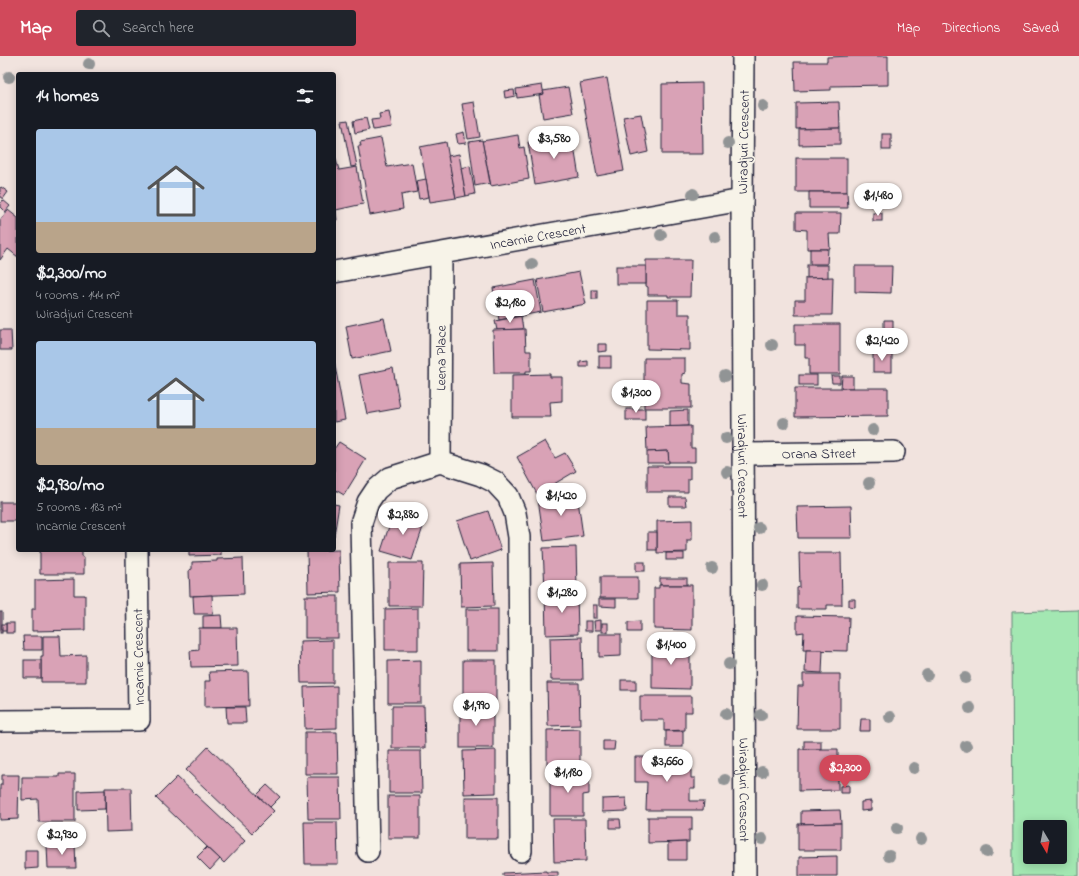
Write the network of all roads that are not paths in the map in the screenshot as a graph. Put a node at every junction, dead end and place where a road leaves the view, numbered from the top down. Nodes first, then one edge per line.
1 (743, 56) edge
2 (742, 200) junction
3 (441, 254) junction
4 (336, 272) edge
5 (894, 452) dead end
6 (744, 454) junction
7 (440, 462) junction
8 (137, 552) edge
9 (0, 721) edge
10 (368, 851) dead end
11 (521, 851) dead end
12 (745, 876) edge

1 - 2 street, Wiradjuri Crescent
2 - 3 street, Incarnie Crescent
2 - 6 street, Wiradjuri Crescent
3 - 4 street, Incarnie Crescent
3 - 7 street, Leena Place
5 - 6 street, Orana Street
6 - 12 street, Wiradjuri Crescent
7 - 10 street
7 - 11 street
8 - 9 street, Incarnie Crescent

